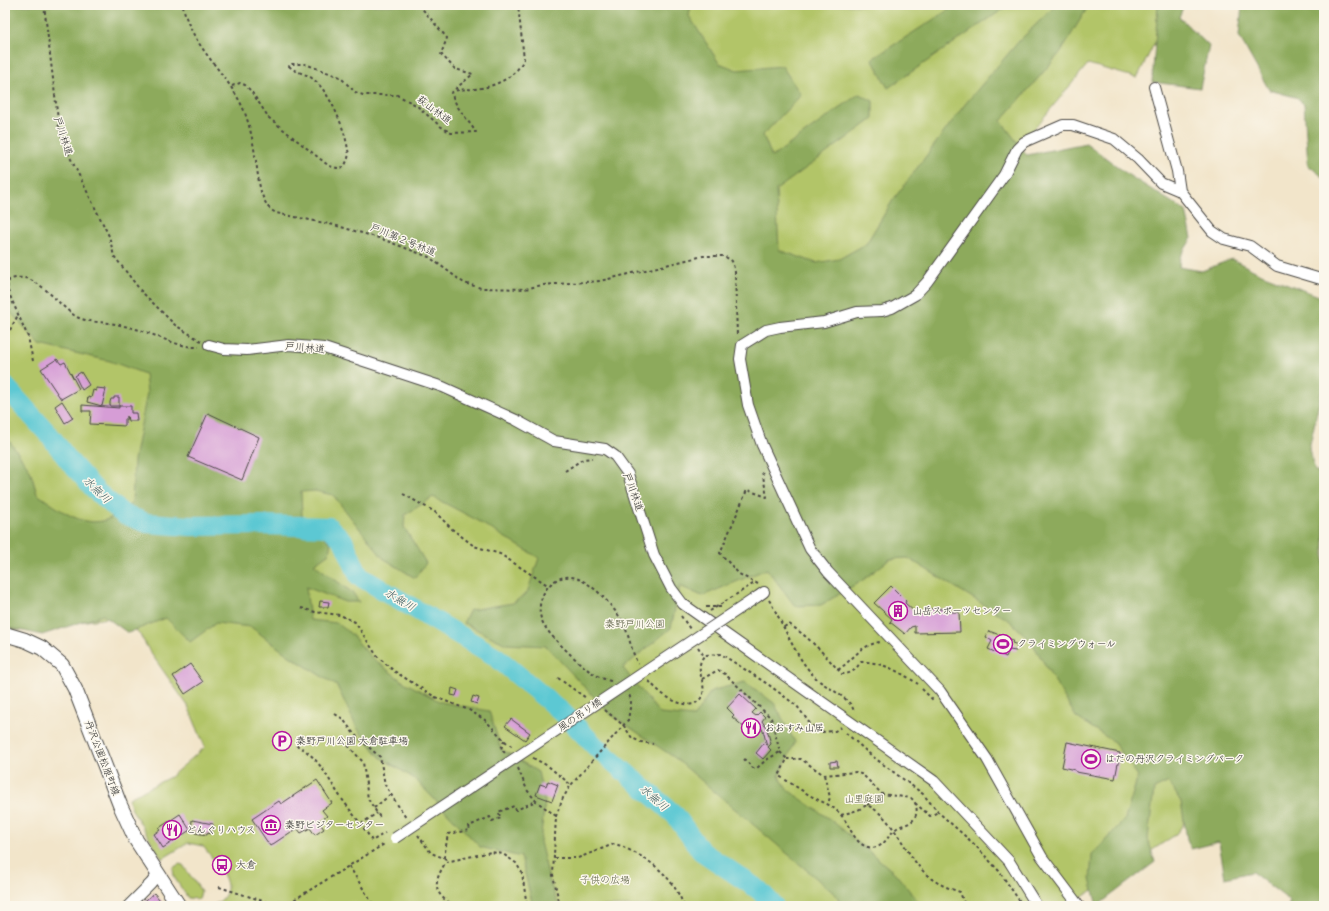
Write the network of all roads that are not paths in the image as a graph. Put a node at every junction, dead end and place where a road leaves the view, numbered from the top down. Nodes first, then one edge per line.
1 (1154, 87) dead end
2 (1180, 191) junction
3 (1324, 280) edge
4 (211, 345) road end
5 (761, 595) road end
6 (5, 634) edge
7 (393, 839) road end
8 (158, 874) junction
9 (128, 906) edge
10 (179, 906) edge
11 (1037, 906) edge
12 (1079, 906) edge

1 - 2 street
2 - 3 street
2 - 12 street
4 - 11 street, 戸川林道
5 - 7 street, 風の吊り橋, bridge
6 - 8 main road, 丹沢公園松原町線
8 - 9 street
8 - 10 main road, 丹沢公園松原町線

